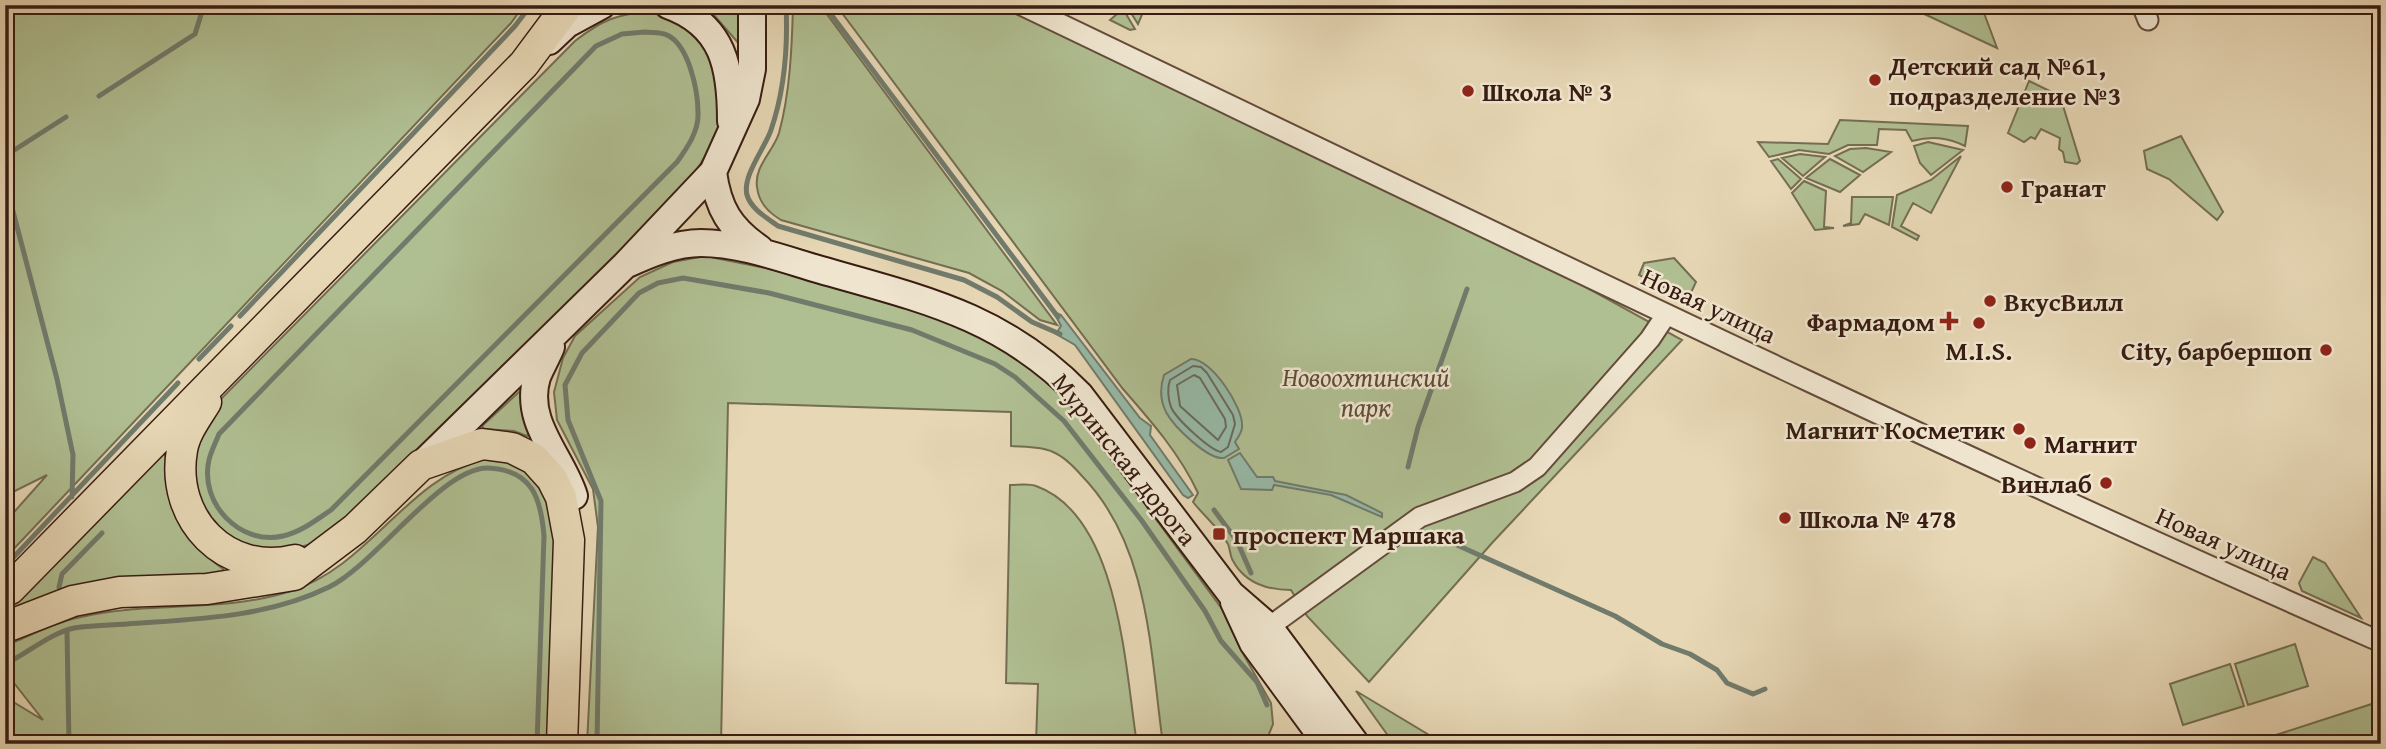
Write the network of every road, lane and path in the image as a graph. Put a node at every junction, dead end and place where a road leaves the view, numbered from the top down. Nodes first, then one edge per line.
1 (568, 5) edge
2 (602, 5) edge
3 (668, 5) edge
4 (751, 5) edge
5 (1021, 5) edge
6 (524, 64) junction
7 (730, 137) junction
8 (713, 172) junction
9 (770, 255) junction
10 (625, 265) junction
11 (1666, 314) junction
12 (557, 332) junction
13 (231, 363) junction
14 (421, 465) junction
15 (327, 552) junction
16 (10, 589) dead end
17 (1231, 594) junction
18 (11, 625) dead end
19 (1269, 627) junction
20 (2381, 642) edge
21 (1337, 742) edge
22 (562, 744) edge
23 (574, 744) edge

1 - 6 main road
2 - 6 main road
3 - 7 main road
4 - 7 main road
5 - 11 street, Новая улица
6 - 13 main road
7 - 8 main road
8 - 9 main road, Муринская дорога
8 - 10 main road
9 - 10 main road, Муринская дорога
9 - 17 main road, Муринская дорога
10 - 12 main road
11 - 19 street
11 - 20 street, Новая улица
12 - 14 main road
12 - 23 main road
13 - 15 main road
13 - 16 main road
14 - 15 main road
14 - 22 main road
15 - 18 main road
17 - 19 main road, Муринская дорога
17 - 21 main road, Муринская дорога
19 - 21 main road, Муринская дорога

